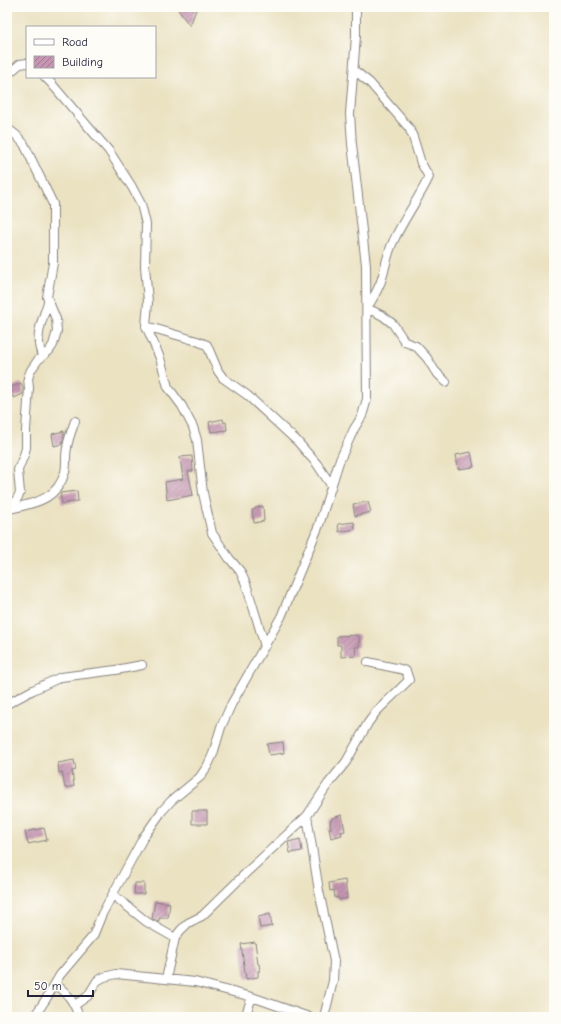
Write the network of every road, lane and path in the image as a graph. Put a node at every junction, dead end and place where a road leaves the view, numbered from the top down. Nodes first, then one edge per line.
1 (356, 7) edge
2 (26, 63) edge
3 (354, 70) junction
4 (7, 75) edge
5 (46, 78) edge
6 (7, 128) edge
7 (48, 302) junction
8 (367, 308) junction
9 (146, 326) junction
10 (42, 356) junction
11 (446, 382) dead end
12 (75, 421) dead end
13 (331, 485) junction
14 (10, 509) edge
15 (265, 646) junction
16 (368, 662) dead end
17 (142, 665) dead end
18 (7, 704) edge
19 (307, 816) junction
20 (113, 895) junction
21 (175, 938) junction
22 (166, 979) junction
23 (55, 984) junction
24 (252, 997) junction
25 (75, 1005) junction
26 (34, 1017) edge
27 (79, 1017) edge
28 (245, 1017) edge
29 (309, 1017) edge
30 (324, 1017) edge

1 - 3 street
2 - 4 street
3 - 8 street
3 - 8 street
5 - 9 street
6 - 7 street
7 - 10 street
7 - 10 street
8 - 11 street
8 - 13 street
9 - 13 street
9 - 15 street
10 - 14 street
12 - 14 street
13 - 15 street
15 - 20 street
16 - 19 street
17 - 18 street
19 - 21 street
19 - 30 street
20 - 21 street
20 - 23 street
21 - 22 street
22 - 24 street
22 - 25 street
23 - 25 street
23 - 26 street
24 - 28 street
24 - 29 street
25 - 27 street

